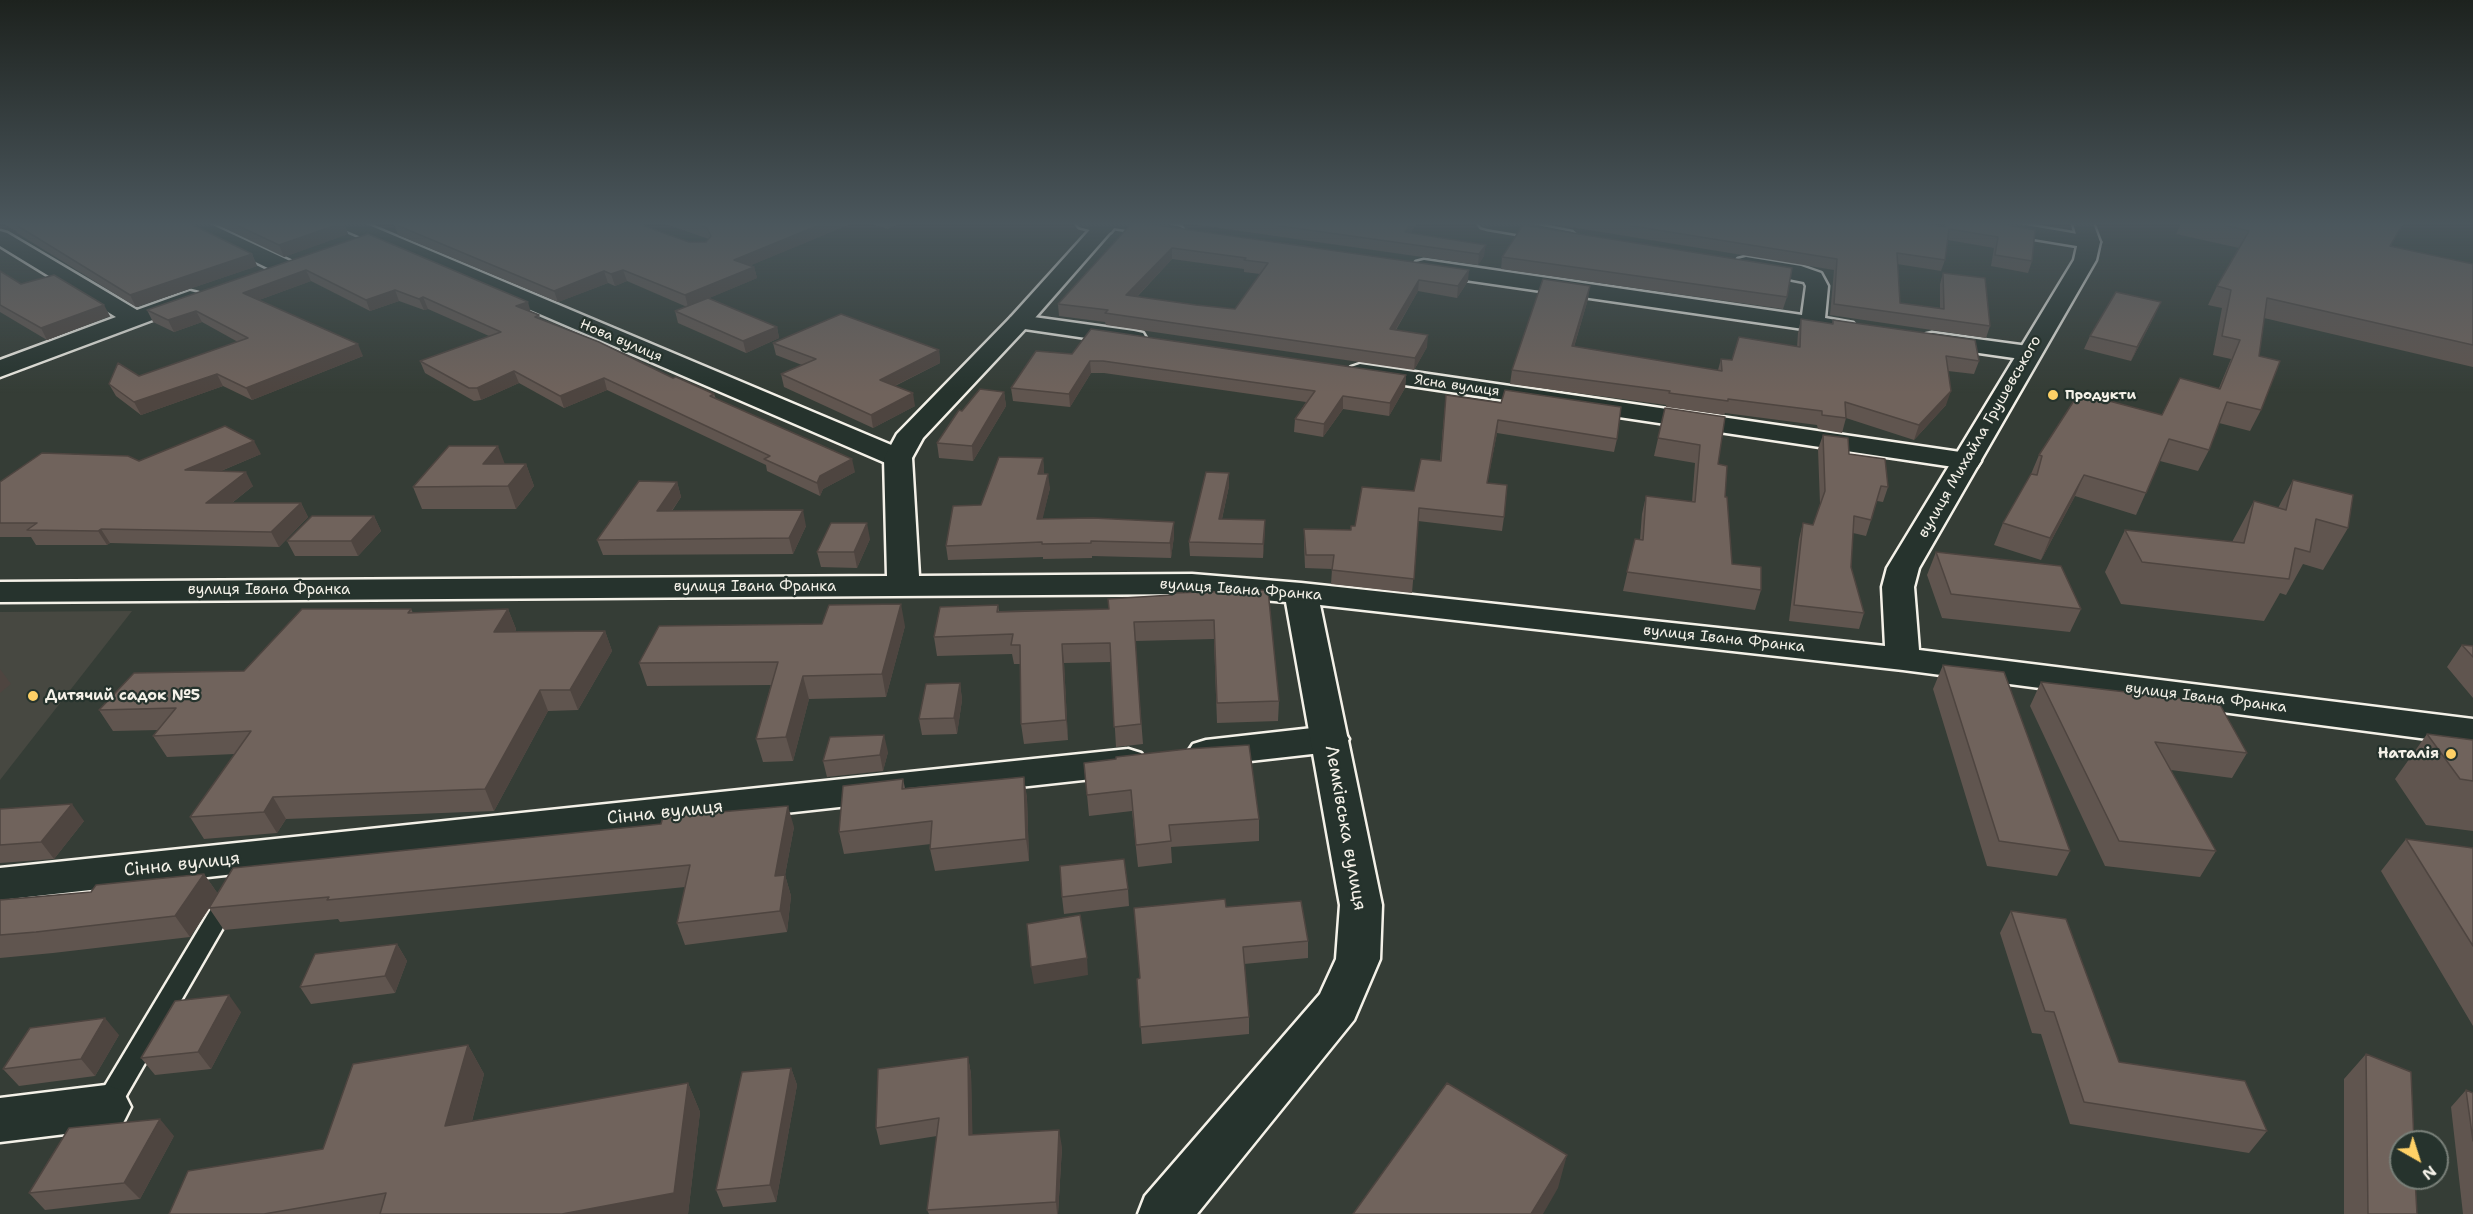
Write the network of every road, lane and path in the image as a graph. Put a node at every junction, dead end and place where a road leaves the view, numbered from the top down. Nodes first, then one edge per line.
1 (71, 280) edge
2 (479, 280) edge
3 (1056, 280) edge
4 (1511, 280) edge
5 (1814, 280) edge
6 (2073, 280) edge
7 (208, 292) edge
8 (134, 318) junction
9 (1019, 322) junction
10 (1814, 323) junction
11 (1870, 331) edge
12 (1915, 337) edge
13 (1161, 343) edge
14 (2028, 353) junction
15 (0, 369) edge
16 (1339, 369) edge
17 (898, 458) junction
18 (1967, 461) junction
19 (903, 586) junction
20 (0, 592) edge
21 (1301, 593) junction
22 (1903, 659) junction
23 (2473, 732) edge
24 (1330, 740) junction
25 (253, 858) junction
26 (0, 885) edge
27 (106, 1107) joint
28 (0, 1120) edge
29 (1164, 1214) edge

1 - 8 street
2 - 17 street, Нова вулиця
3 - 9 street
4 - 10 street
5 - 10 street
6 - 14 street, вулиця Михайла Грушевського
7 - 8 street
8 - 15 street
9 - 13 street
9 - 17 street
10 - 11 street
12 - 14 street
14 - 18 street, вулиця Михайла Грушевського
16 - 18 street, Ясна вулиця
17 - 19 street
18 - 22 street, вулиця Михайла Грушевського
19 - 20 street, вулиця Івана Франка
19 - 21 street, вулиця Івана Франка
21 - 22 street, вулиця Івана Франка
21 - 24 street, Лемківська вулиця
22 - 23 street, вулиця Івана Франка
24 - 25 street, Сінна вулиця
24 - 29 street, Лемківська вулиця
25 - 26 street, Сінна вулиця
25 - 27 lane
27 - 28 street

